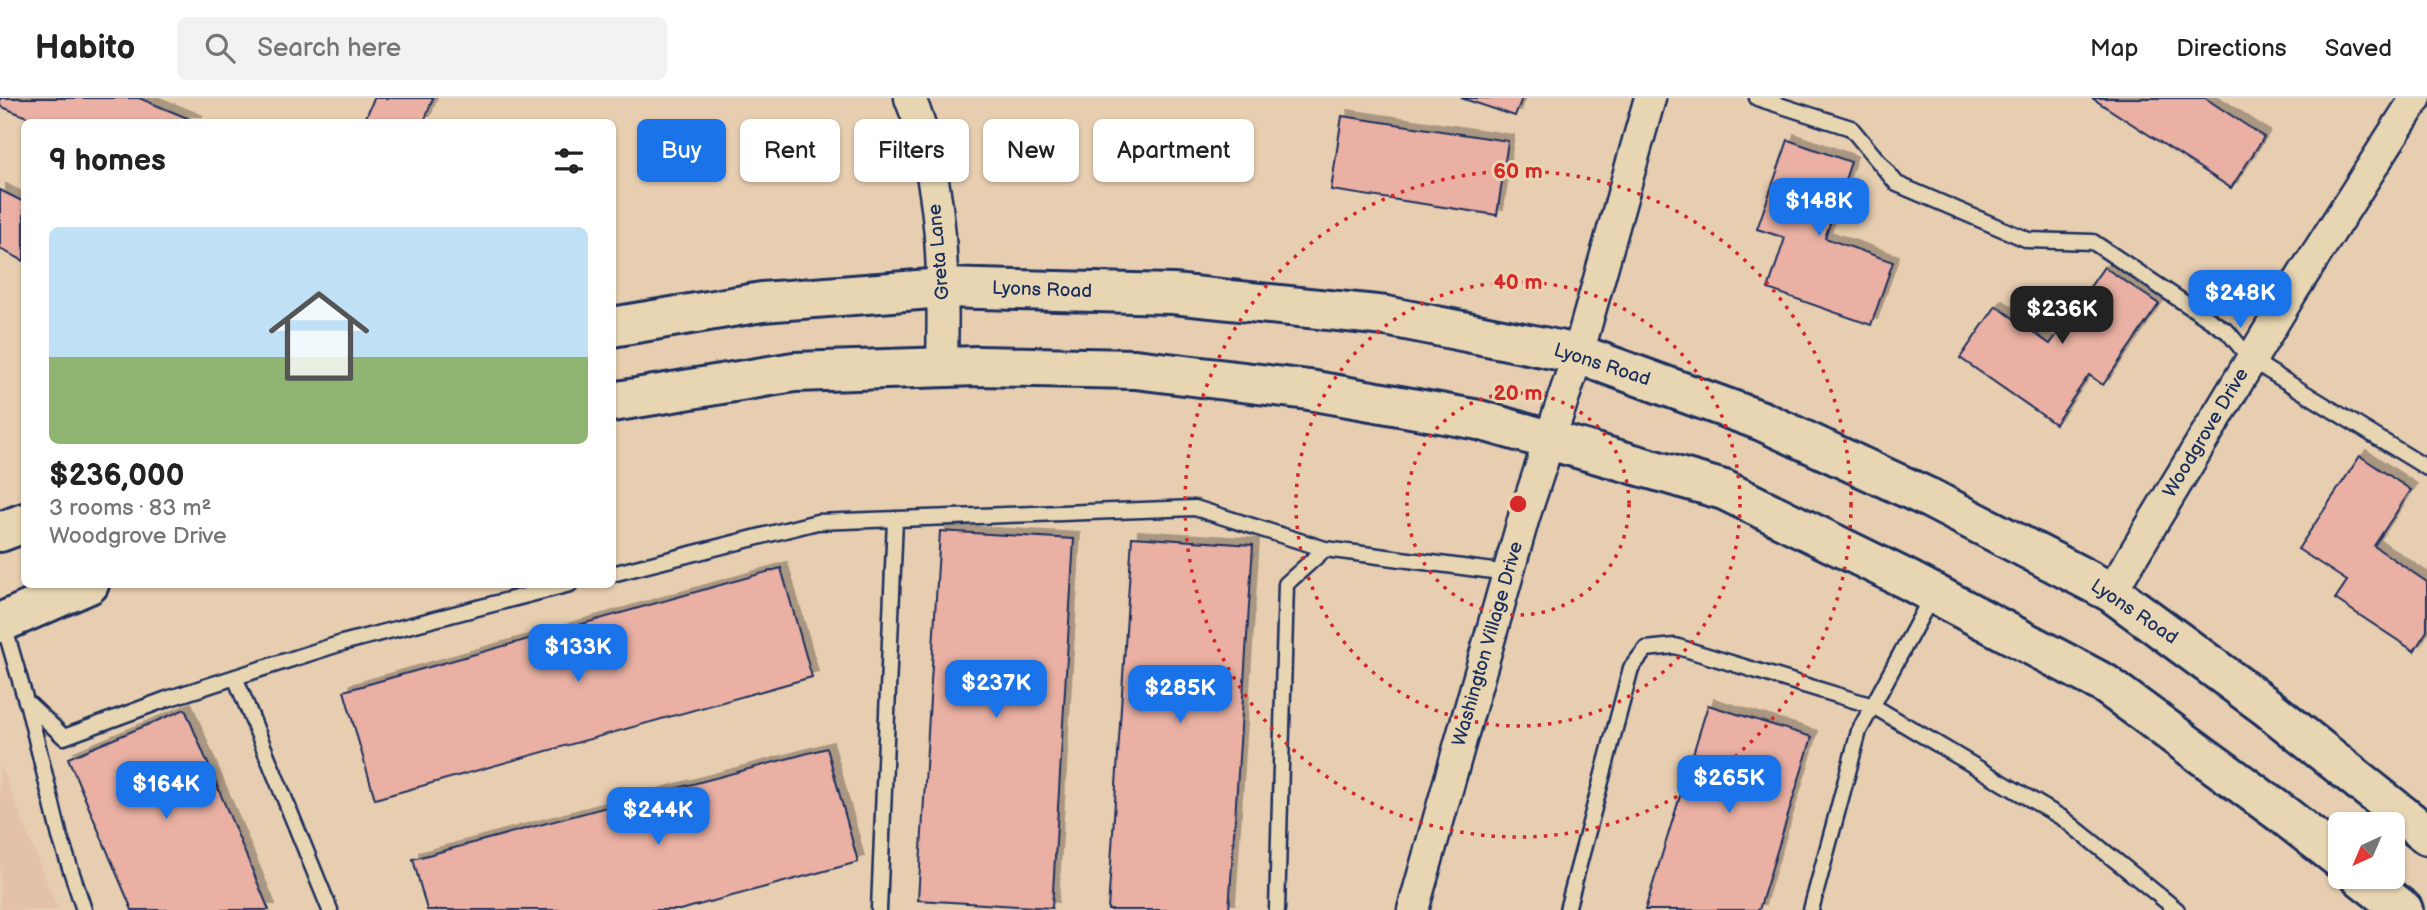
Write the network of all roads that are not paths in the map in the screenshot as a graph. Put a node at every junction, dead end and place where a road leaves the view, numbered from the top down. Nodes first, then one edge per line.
1 (910, 98) edge
2 (1650, 98) edge
3 (1757, 98) edge
4 (2416, 98) edge
5 (944, 288) junction
6 (616, 326) edge
7 (1578, 354) junction
8 (2251, 360) junction
9 (942, 367) junction
10 (616, 401) edge
11 (1549, 440) junction
12 (2427, 468) edge
13 (895, 519) junction
14 (21, 524) edge
15 (0, 532) edge
16 (1325, 550) junction
17 (616, 573) edge
18 (1508, 573) junction
19 (79, 588) edge
20 (555, 588) edge
21 (2111, 592) junction
22 (1934, 593) junction
23 (1, 620) edge
24 (235, 677) junction
25 (26, 701) junction
26 (1873, 706) junction
27 (2423, 822) edge
28 (2328, 850) edge
29 (2376, 889) edge
30 (84, 910) edge
31 (330, 910) edge
32 (878, 910) edge
33 (1277, 910) edge
34 (1413, 910) edge
35 (1567, 910) edge
36 (1811, 910) edge
37 (2176, 910) edge
38 (2403, 910) edge

1 - 5 street, Greta Lane
2 - 7 street, Washington Village Drive
3 - 8 lane
4 - 8 street, Woodgrove Drive
5 - 6 main road, Lyons Road
5 - 7 main road, Lyons Road
5 - 9 street, Greta Lane
7 - 11 street, Washington Village Drive
7 - 21 main road, Lyons Road
8 - 12 lane
8 - 21 street, Woodgrove Drive
9 - 10 main road
9 - 11 main road
11 - 18 street, Washington Village Drive
11 - 22 main road
13 - 16 lane
13 - 17 lane
13 - 32 lane
14 - 15 main road
16 - 18 lane
16 - 33 lane
18 - 34 street, Washington Village Drive
19 - 23 main road
20 - 24 lane
21 - 27 main road, Lyons Road
22 - 26 lane
22 - 28 main road
23 - 25 lane
24 - 25 lane
24 - 31 lane
25 - 30 lane
26 - 35 lane
26 - 36 lane
26 - 37 lane
29 - 38 main road

